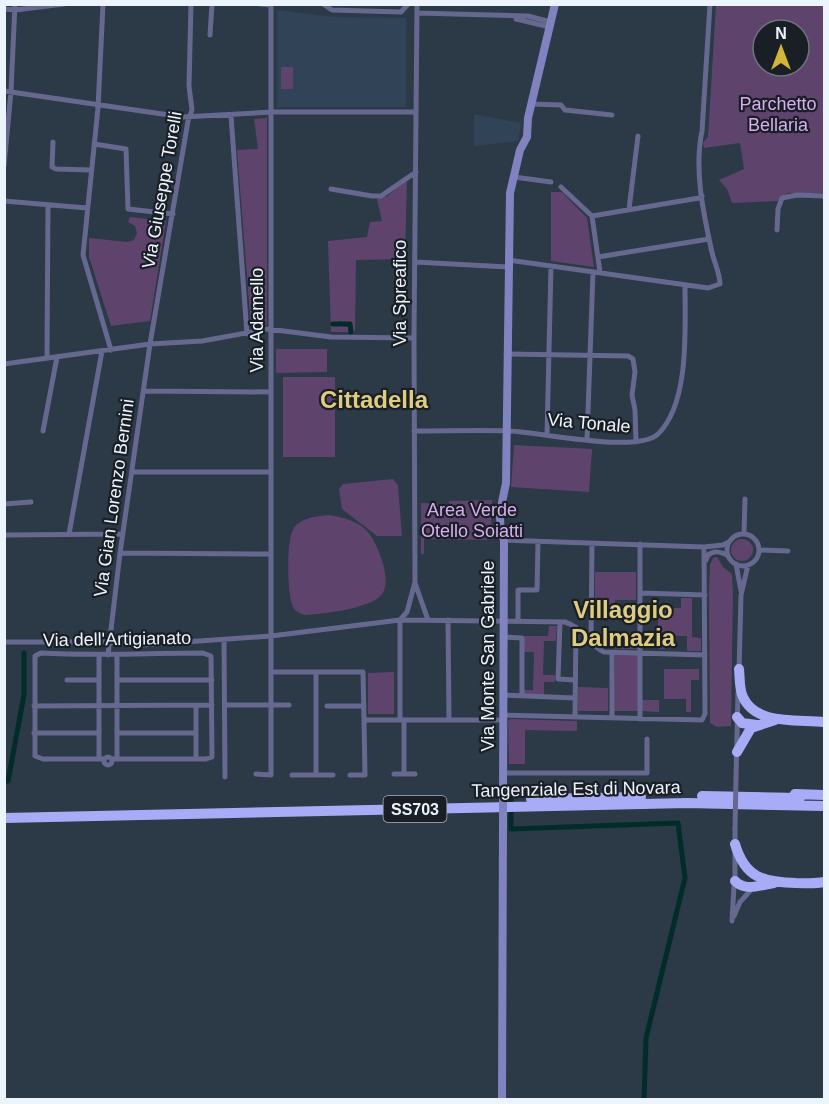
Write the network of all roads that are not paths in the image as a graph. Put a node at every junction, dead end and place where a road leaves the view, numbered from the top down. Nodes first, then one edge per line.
1 (64, 4) edge
2 (103, 4) edge
3 (191, 4) edge
4 (212, 4) edge
5 (260, 4) edge
6 (322, 4) edge
7 (408, 4) edge
8 (417, 4) edge
9 (555, 4) edge
10 (710, 4) edge
11 (271, 5) edge
12 (15, 7) edge
13 (4, 9) edge
14 (417, 13) junction
15 (550, 24) junction
16 (210, 35) dead end
17 (4, 90) edge
18 (11, 92) junction
19 (98, 104) junction
20 (532, 104) junction
21 (272, 112) junction
22 (416, 112) junction
23 (612, 115) dead end
24 (231, 116) junction
25 (190, 117) junction
26 (638, 136) dead end
27 (52, 142) dead end
28 (94, 144) junction
29 (5, 159) edge
30 (4, 166) edge
31 (91, 170) junction
32 (416, 172) junction
33 (514, 177) junction
34 (551, 182) dead end
35 (561, 187) dead end
36 (331, 189) dead end
37 (702, 196) junction
38 (825, 196) edge
39 (4, 201) edge
40 (48, 205) junction
41 (87, 208) junction
42 (629, 209) junction
43 (172, 214) junction
44 (592, 216) junction
45 (777, 230) dead end
46 (709, 239) junction
47 (598, 257) junction
48 (415, 262) junction
49 (508, 264) junction
50 (550, 266) junction
51 (593, 272) junction
52 (600, 272) junction
53 (685, 285) junction
54 (271, 329) junction
55 (247, 334) junction
56 (414, 338) junction
57 (150, 344) junction
58 (111, 350) junction
59 (102, 351) junction
60 (506, 354) junction
61 (549, 355) junction
62 (591, 355) junction
63 (57, 357) junction
64 (47, 358) junction
65 (4, 364) edge
66 (144, 391) junction
67 (272, 392) junction
68 (43, 431) dead end
69 (414, 431) junction
70 (506, 431) junction
71 (547, 435) junction
72 (587, 440) junction
73 (636, 442) junction
74 (133, 472) junction
75 (272, 472) junction
76 (745, 499) dead end
77 (31, 502) dead end
78 (4, 504) edge
79 (69, 534) junction
80 (123, 534) junction
81 (744, 534) junction
82 (4, 535) edge
83 (504, 540) junction
84 (538, 542) junction
85 (729, 542) junction
86 (592, 543) junction
87 (640, 544) junction
88 (704, 547) junction
89 (759, 550) junction
90 (788, 551) dead end
91 (120, 553) junction
92 (272, 554) junction
93 (728, 556) junction
94 (736, 564) junction
95 (748, 565) junction
96 (705, 571) junction
97 (415, 582) junction
98 (641, 592) junction
99 (705, 595) junction
100 (741, 595) junction
101 (400, 620) junction
102 (428, 620) junction
103 (448, 620) junction
104 (504, 621) junction
105 (518, 621) junction
106 (560, 622) junction
107 (576, 627) junction
108 (272, 636) junction
109 (503, 637) junction
110 (224, 639) junction
111 (4, 642) edge
112 (109, 642) junction
113 (591, 642) junction
114 (612, 653) junction
115 (641, 654) junction
116 (99, 655) junction
117 (117, 655) junction
118 (705, 655) junction
119 (108, 656) junction
120 (739, 669) junction
121 (270, 672) junction
122 (316, 672) junction
123 (67, 680) dead end
124 (99, 680) junction
125 (117, 680) junction
126 (212, 680) junction
127 (576, 680) junction
128 (503, 695) junction
129 (522, 696) junction
130 (575, 698) junction
131 (212, 705) junction
132 (225, 705) junction
133 (271, 705) junction
134 (289, 705) dead end
135 (34, 706) junction
136 (99, 706) junction
137 (117, 706) junction
138 (196, 706) junction
139 (327, 706) dead end
140 (364, 706) junction
141 (502, 717) junction
142 (575, 717) junction
143 (737, 717) junction
144 (612, 718) junction
145 (640, 719) junction
146 (778, 719) junction
147 (364, 720) junction
148 (402, 720) junction
149 (449, 720) junction
150 (825, 722) edge
151 (757, 725) junction
152 (34, 733) junction
153 (99, 733) junction
154 (117, 733) junction
155 (196, 733) junction
156 (647, 739) dead end
157 (736, 752) junction
158 (102, 759) junction
159 (115, 759) junction
160 (196, 759) junction
161 (503, 772) junction
162 (256, 774) dead end
163 (394, 774) dead end
164 (404, 774) junction
165 (415, 774) dead end
166 (292, 775) dead end
167 (316, 775) junction
168 (333, 775) dead end
169 (350, 775) dead end
170 (225, 777) dead end
171 (825, 797) edge
172 (741, 800) junction
173 (825, 806) edge
174 (4, 811) edge
175 (825, 812) edge
176 (4, 818) edge
177 (735, 844) junction
178 (777, 882) junction
179 (825, 882) edge
180 (734, 884) junction
181 (750, 891) dead end
182 (502, 1100) edge

1 - 12 street
2 - 19 street
3 - 25 street, Via Giuseppe Torelli
4 - 16 street
5 - 11 street
6 - 7 street
8 - 14 street, Via Spreafico
9 - 15 street, Via Monte San Gabriele
10 - 37 street
11 - 21 street, Via Adamello
12 - 13 street
12 - 18 street
14 - 15 street
14 - 22 street, Via Spreafico
15 - 20 street, Via Monte San Gabriele
17 - 18 street
18 - 19 street
18 - 29 street
19 - 25 street
19 - 28 street
20 - 23 street
20 - 33 street, Via Monte San Gabriele
21 - 22 street
21 - 24 street
21 - 54 street, Via Adamello
22 - 32 street, Via Spreafico
24 - 25 street
24 - 55 street
25 - 43 street, Via Giuseppe Torelli
26 - 42 street
27 - 31 street
28 - 31 street
28 - 43 street
29 - 30 street
31 - 41 street
32 - 36 street
32 - 48 street, Via Spreafico
33 - 34 street
33 - 49 street, Via Monte San Gabriele
35 - 44 street
37 - 42 street
37 - 46 street
38 - 45 street
39 - 40 street
40 - 41 street
40 - 64 street
41 - 58 street
42 - 44 street
43 - 57 street, Via Giuseppe Torelli
44 - 47 street
46 - 47 street
46 - 53 street
47 - 52 street
48 - 49 street
48 - 56 street, Via Spreafico
49 - 50 street
49 - 60 street, Via Monte San Gabriele
50 - 51 street
50 - 61 street
51 - 52 street
51 - 62 street
52 - 53 street
53 - 73 street, Via Tonale
54 - 55 street
54 - 56 street
54 - 67 street, Via Adamello
55 - 57 street
56 - 69 street, Via Spreafico
57 - 58 street
57 - 66 street, Via Gian Lorenzo Bernini
58 - 59 street
59 - 63 street
59 - 79 street
60 - 61 street
60 - 70 street, Via Monte San Gabriele
61 - 62 street
61 - 71 street
62 - 72 street
62 - 73 street
63 - 64 street
63 - 68 street
64 - 65 street
66 - 67 street
66 - 74 street, Via Gian Lorenzo Bernini
67 - 75 street, Via Adamello
69 - 70 street, Via Tonale
69 - 97 street, Via Spreafico
70 - 71 street, Via Tonale
70 - 83 street, Via Monte San Gabriele
71 - 72 street, Via Tonale
72 - 73 street, Via Tonale
74 - 75 street
74 - 80 street, Via Gian Lorenzo Bernini
75 - 92 street, Via Adamello
76 - 81 street
77 - 78 street
79 - 80 street
79 - 82 street
80 - 91 street, Via Gian Lorenzo Bernini
81 - 85 street
81 - 89 street
83 - 84 street
83 - 104 street, Via Monte San Gabriele
84 - 86 street
84 - 105 street
85 - 88 street
85 - 93 street
86 - 87 street
86 - 113 street
87 - 88 street
87 - 98 street
88 - 96 street
89 - 90 street
89 - 95 street
91 - 92 street
91 - 112 street, Via Gian Lorenzo Bernini
92 - 108 street, Via Adamello
93 - 94 street
93 - 96 street
94 - 95 street
94 - 100 street
95 - 100 street
96 - 99 street
97 - 101 street, Via Spreafico
97 - 102 street, Via Spreafico
98 - 99 street
98 - 115 street
99 - 118 street
100 - 120 street
101 - 102 street
101 - 108 street
101 - 148 street
102 - 103 street
103 - 104 street
103 - 149 street
104 - 105 street
104 - 109 street, Via Monte San Gabriele
105 - 106 street
106 - 107 street
106 - 127 street
107 - 113 street
107 - 127 street
108 - 110 street
108 - 121 street, Via Adamello
109 - 128 street, Via Monte San Gabriele
109 - 129 street
110 - 112 street
110 - 132 street
111 - 112 street
112 - 119 street, Via Gian Lorenzo Bernini
113 - 114 street
114 - 115 street
114 - 144 street
115 - 118 street
115 - 145 street
116 - 119 street, Via dell'Artigianato
116 - 124 street
116 - 135 street, Via dell'Artigianato
117 - 119 street, Via dell'Artigianato
117 - 125 street
117 - 126 street, Via dell'Artigianato
118 - 145 street
120 - 143 street
120 - 146 highway
121 - 122 street
121 - 133 street, Via Adamello
122 - 140 street
122 - 167 street
123 - 124 street
124 - 136 street
125 - 126 street
125 - 137 street
126 - 131 street, Via dell'Artigianato
127 - 130 street
128 - 129 street
128 - 141 street, Via Monte San Gabriele
129 - 130 street
130 - 142 street
131 - 138 street
131 - 160 street, Via dell'Artigianato
132 - 133 street
132 - 170 street
133 - 134 street
133 - 162 street, Via Adamello
135 - 136 street
135 - 152 street, Via dell'Artigianato
136 - 137 street
136 - 153 street
137 - 138 street
137 - 154 street
138 - 155 street
139 - 140 street
140 - 147 street
141 - 142 street
141 - 149 street
141 - 161 street, Via Monte San Gabriele
142 - 144 street
143 - 151 highway
143 - 157 street
144 - 145 street
146 - 150 highway
146 - 151 highway
147 - 148 street
147 - 169 street
148 - 149 street
148 - 164 street
151 - 157 highway
152 - 153 street
152 - 158 street, Via dell'Artigianato
153 - 158 street
154 - 155 street
154 - 159 street
155 - 160 street
156 - 161 street
157 - 177 street, bridge
158 - 159 street
159 - 160 street
161 - 182 street, Via Monte San Gabriele, bridge
163 - 164 street
164 - 165 street
166 - 167 street
167 - 168 street
171 - 172 highway, Tangenziale Est di Novara / SS703
172 - 173 highway, Tangenziale Est di Novara / SS703
172 - 174 highway, Tangenziale Est di Novara / SS703
172 - 175 highway, SS703
172 - 176 highway, Tangenziale Est di Novara / SS703
177 - 178 highway
177 - 180 street
178 - 179 highway
178 - 180 highway
180 - 181 street

